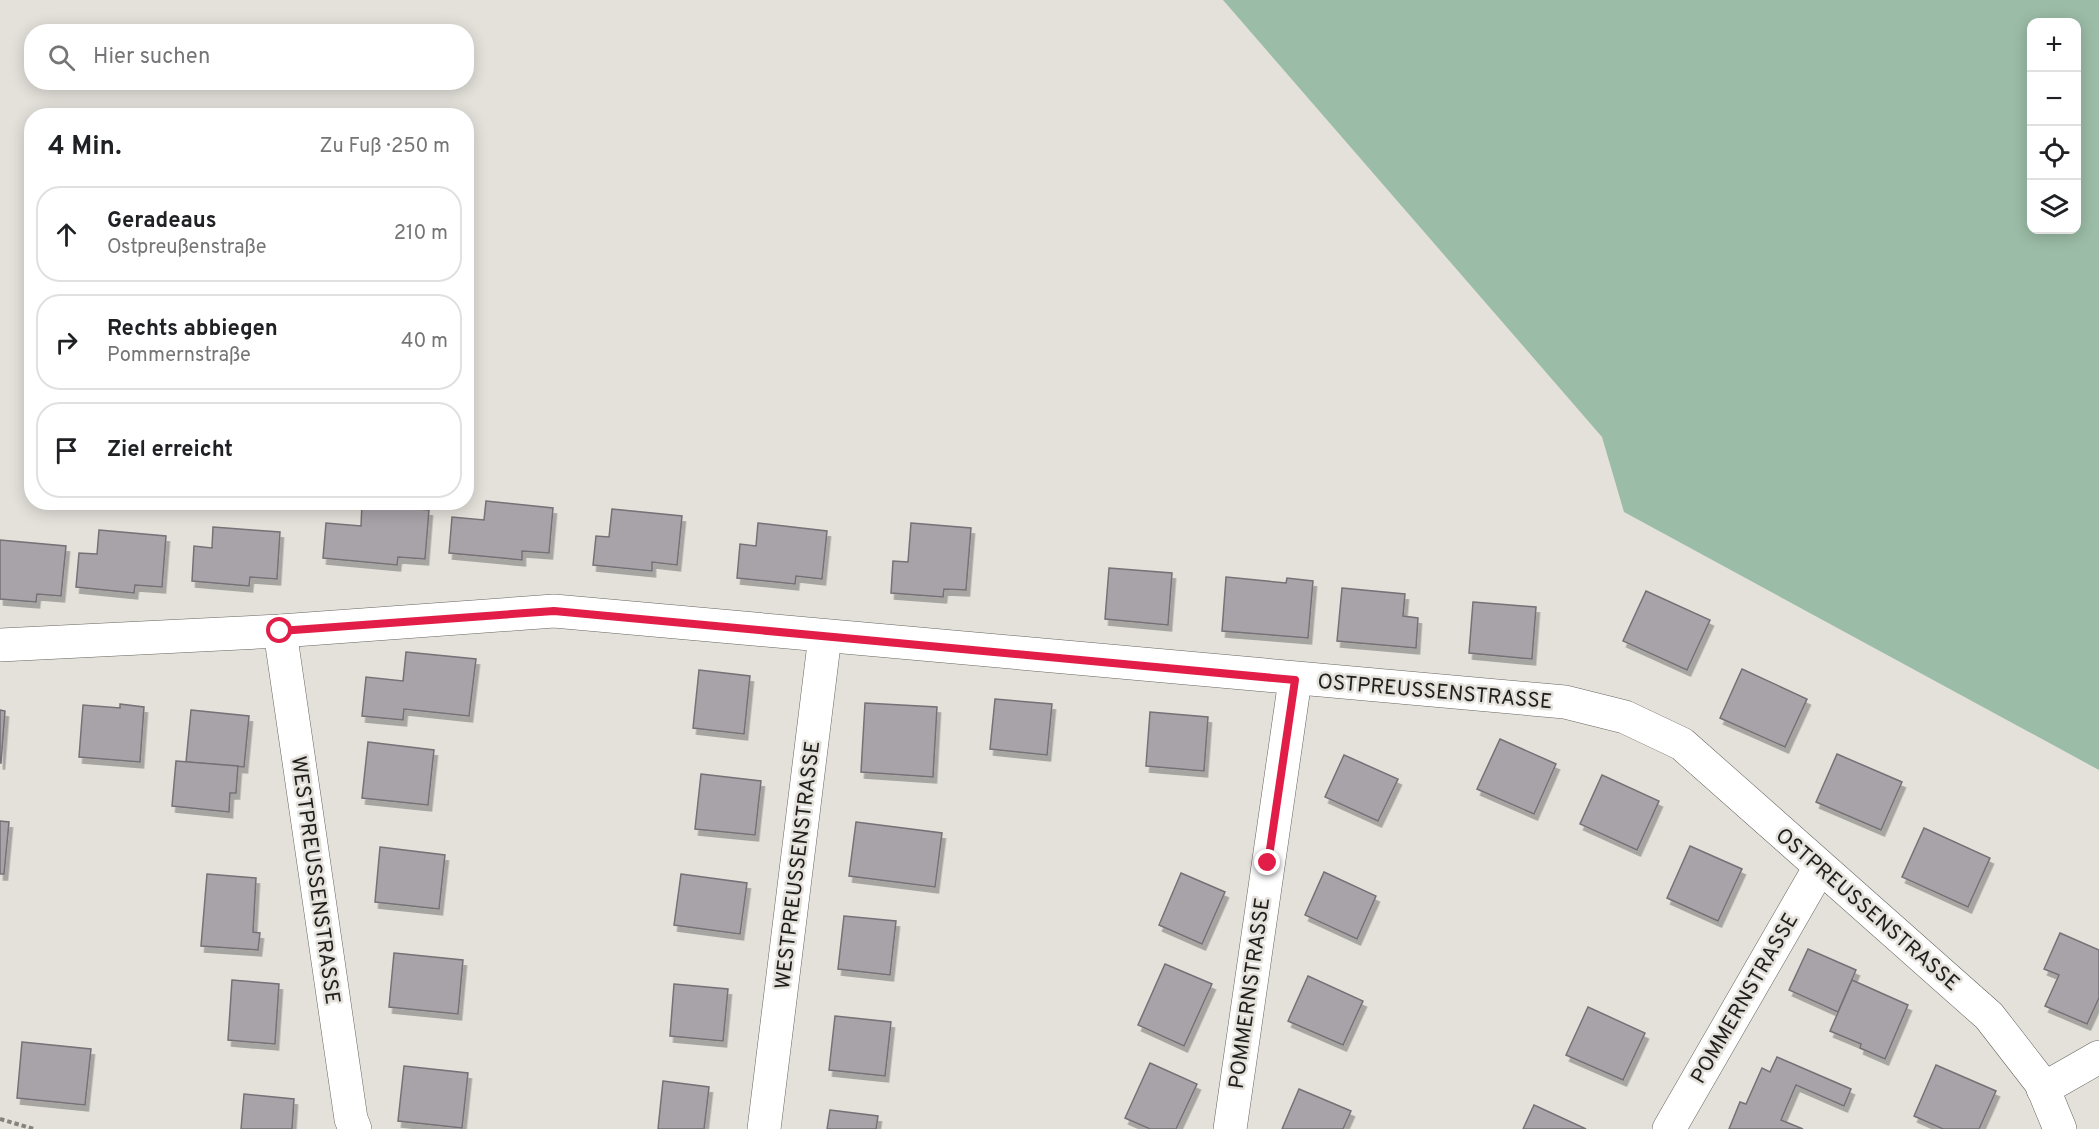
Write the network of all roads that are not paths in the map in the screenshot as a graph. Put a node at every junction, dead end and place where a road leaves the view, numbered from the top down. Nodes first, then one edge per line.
1 (280, 631) junction
2 (825, 636) junction
3 (0, 645) edge
4 (1295, 680) junction
5 (1820, 867) junction
6 (2099, 1057) edge
7 (2043, 1089) junction
8 (355, 1129) edge
9 (764, 1129) edge
10 (1230, 1129) edge
11 (1668, 1129) edge
12 (2060, 1129) edge

1 - 2 street, OSTPREUSSENSTRASSE
1 - 3 street, OSTPREUSSENSTRASSE
1 - 8 street, WESTPREUSSENSTRASSE
2 - 4 street, OSTPREUSSENSTRASSE
2 - 9 street, WESTPREUSSENSTRASSE
4 - 5 street, OSTPREUSSENSTRASSE
4 - 10 street, POMMERNSTRASSE
5 - 7 street, OSTPREUSSENSTRASSE
5 - 11 street, POMMERNSTRASSE
6 - 7 street
7 - 12 street, OSTPREUSSENSTRASSE

